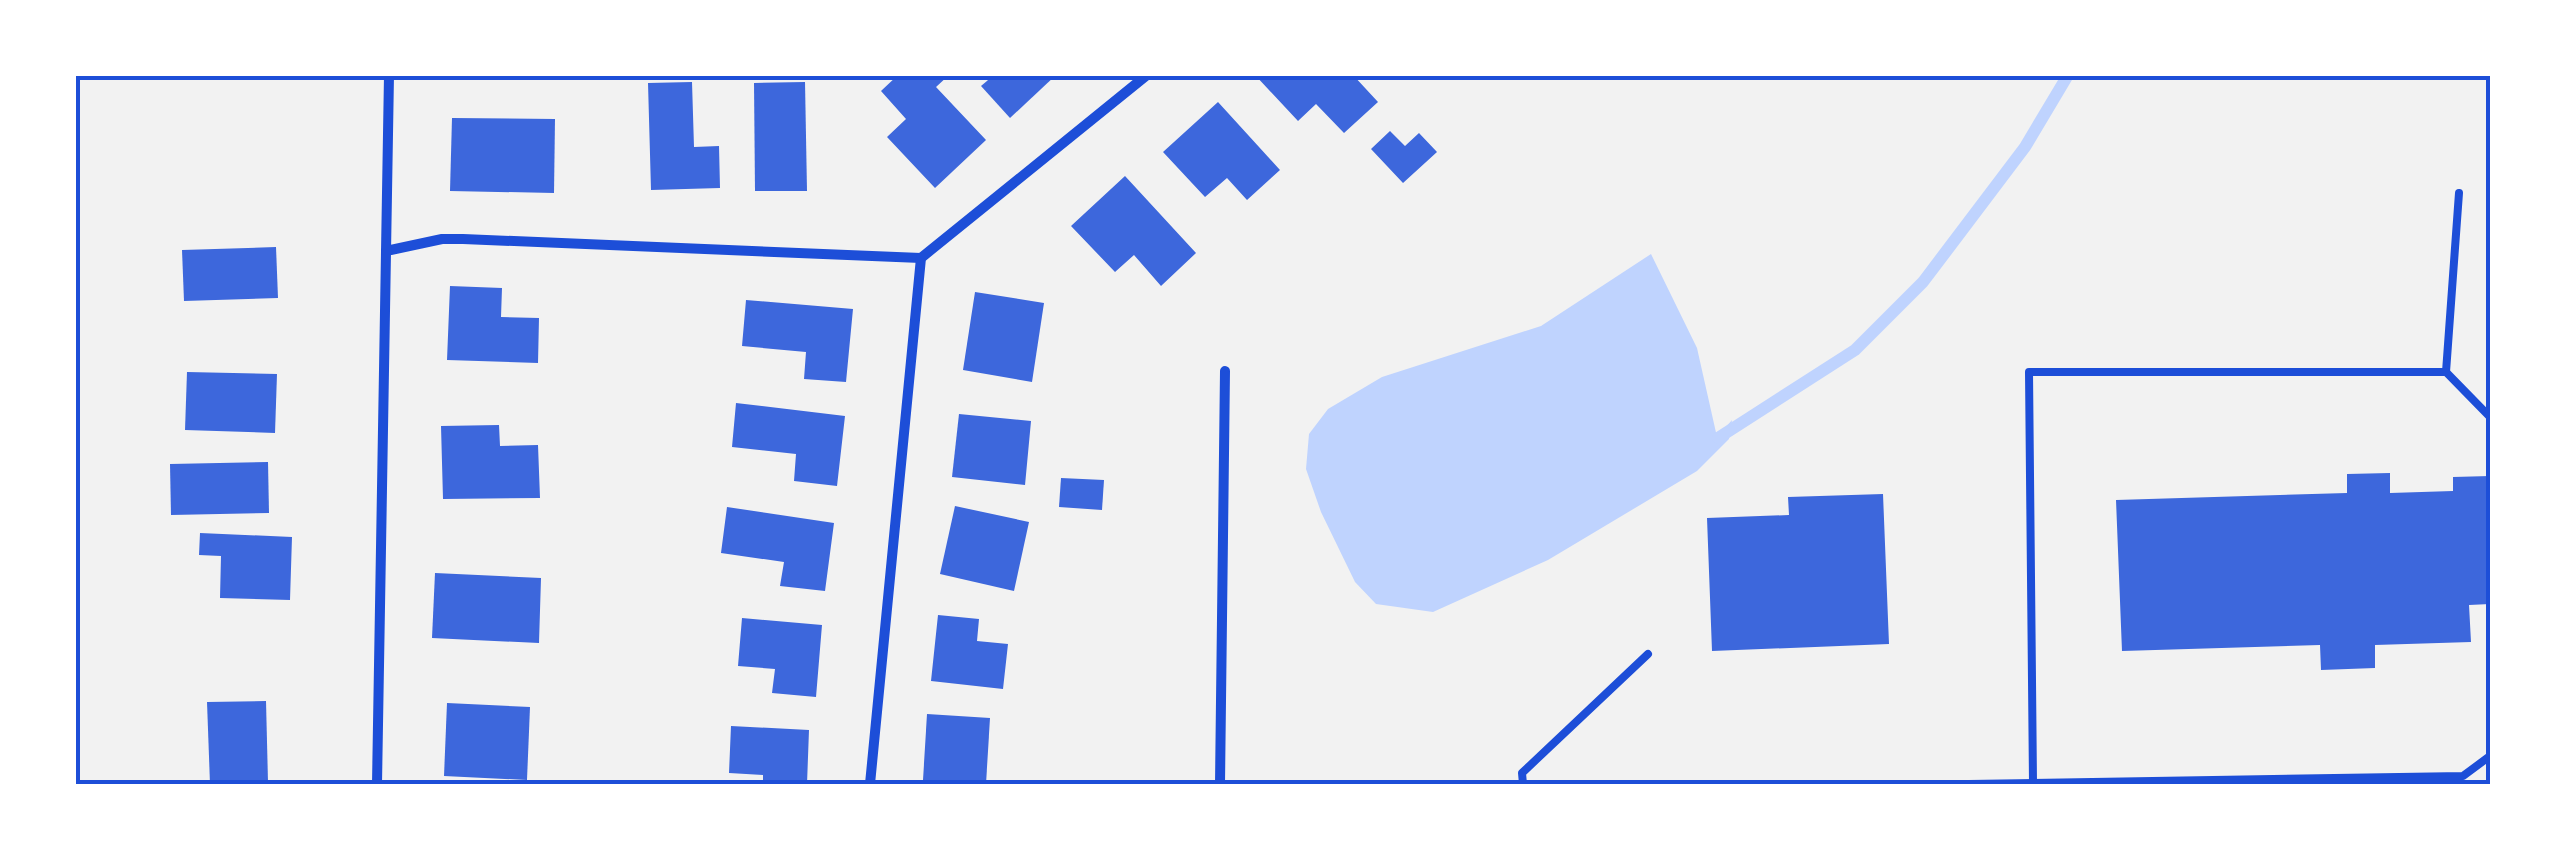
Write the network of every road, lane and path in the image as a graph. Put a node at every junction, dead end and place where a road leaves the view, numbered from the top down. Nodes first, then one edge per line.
1 (389, 75) edge
2 (1148, 75) edge
3 (2459, 193) dead end
4 (386, 251) junction
5 (921, 258) junction
6 (1224, 370) dead end
7 (2446, 372) junction
8 (2490, 417) edge
9 (1648, 654) dead end
10 (2490, 756) edge
11 (2463, 780) edge
12 (2032, 783) edge
13 (377, 784) edge
14 (870, 784) edge
15 (1220, 784) edge
16 (1523, 784) edge
17 (1970, 784) edge

1 - 4 street
2 - 5 street
3 - 7 lane
4 - 5 street
4 - 13 street
5 - 14 street
6 - 15 street
7 - 8 lane
7 - 12 lane
9 - 16 lane
10 - 11 lane
11 - 12 lane
12 - 17 lane

